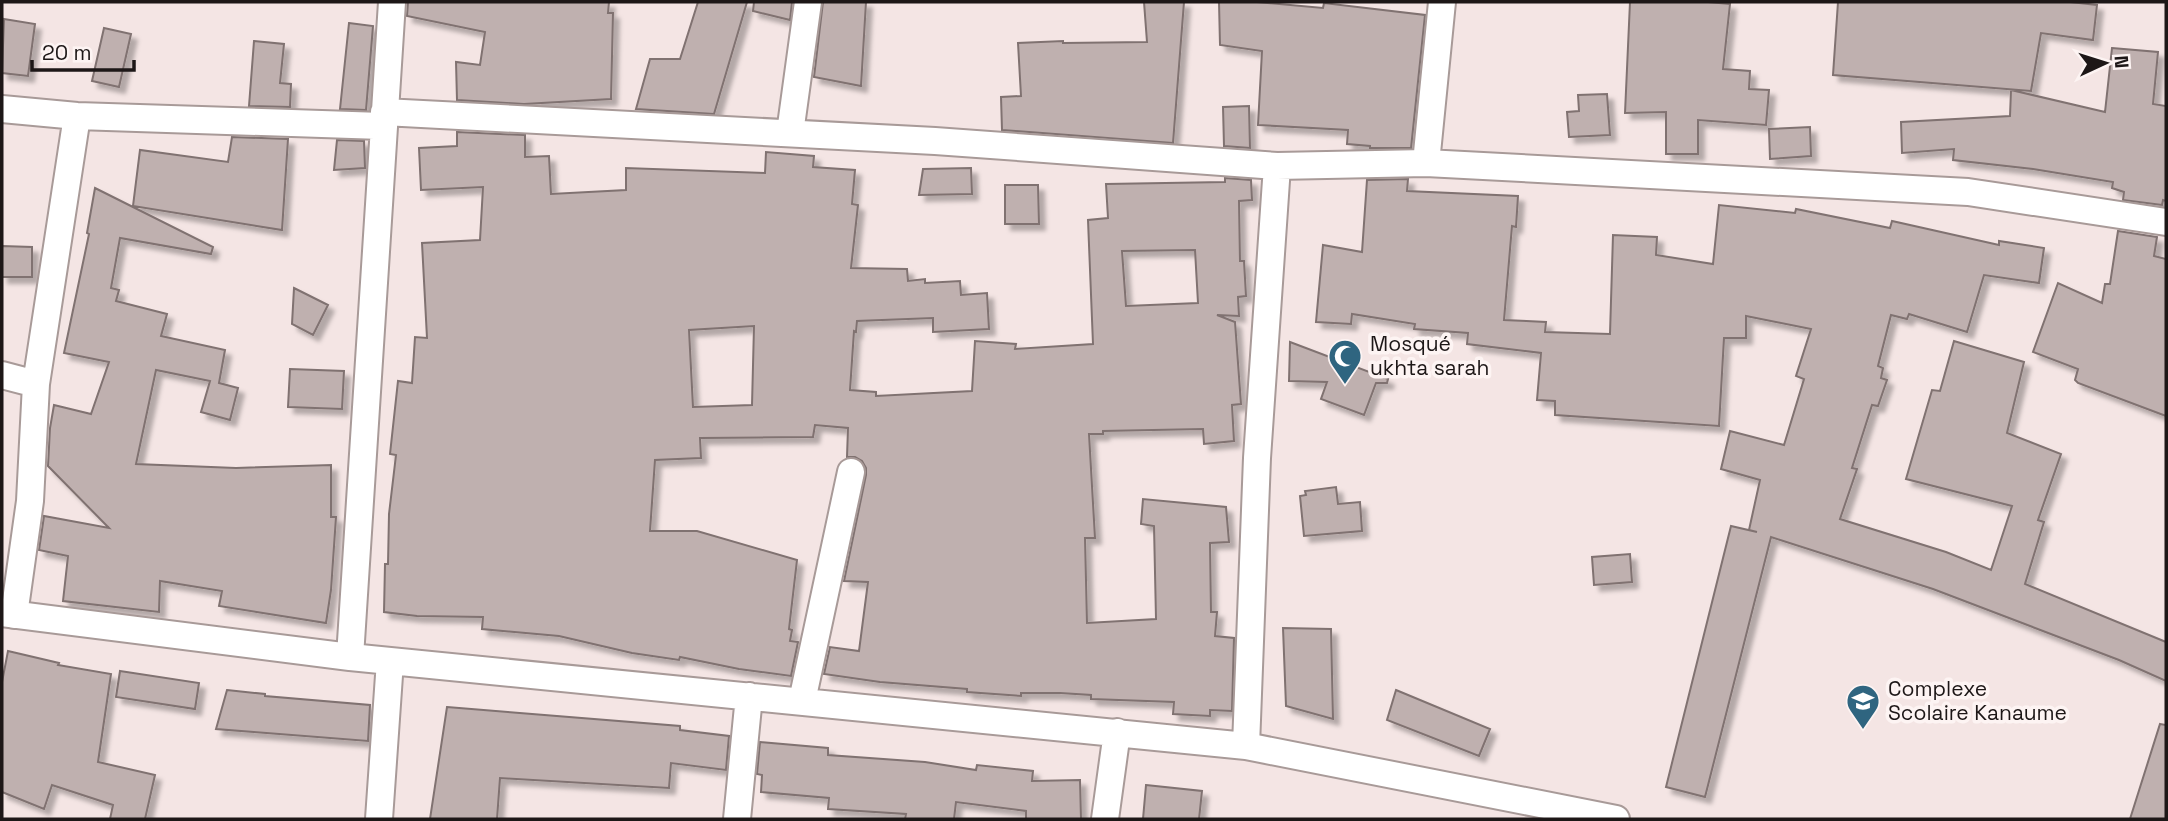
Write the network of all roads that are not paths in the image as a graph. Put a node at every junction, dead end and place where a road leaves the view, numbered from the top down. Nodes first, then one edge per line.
1 (391, 2) edge
2 (808, 2) edge
3 (1441, 2) edge
4 (2, 109) edge
5 (77, 116) junction
6 (383, 119) junction
7 (790, 133) junction
8 (1426, 163) junction
9 (1277, 166) junction
10 (2166, 222) edge
11 (2, 375) edge
12 (36, 384) junction
13 (851, 472) dead end
14 (8, 614) edge
15 (350, 657) junction
16 (390, 661) junction
17 (749, 696) junction
18 (802, 701) junction
19 (1117, 732) junction
20 (1246, 746) junction
21 (379, 819) edge
22 (737, 819) edge
23 (1105, 819) edge
24 (1616, 819) edge

1 - 6 street
2 - 7 street
3 - 8 street
4 - 5 street
5 - 6 street
5 - 12 street
6 - 7 street
6 - 15 street
7 - 9 street
8 - 9 street
8 - 10 street
9 - 20 street
11 - 12 street
12 - 14 street
13 - 18 street
14 - 15 street
15 - 16 street
16 - 17 street
16 - 21 street
17 - 18 street
17 - 22 street
18 - 19 street
19 - 20 street
19 - 23 street
20 - 24 street

